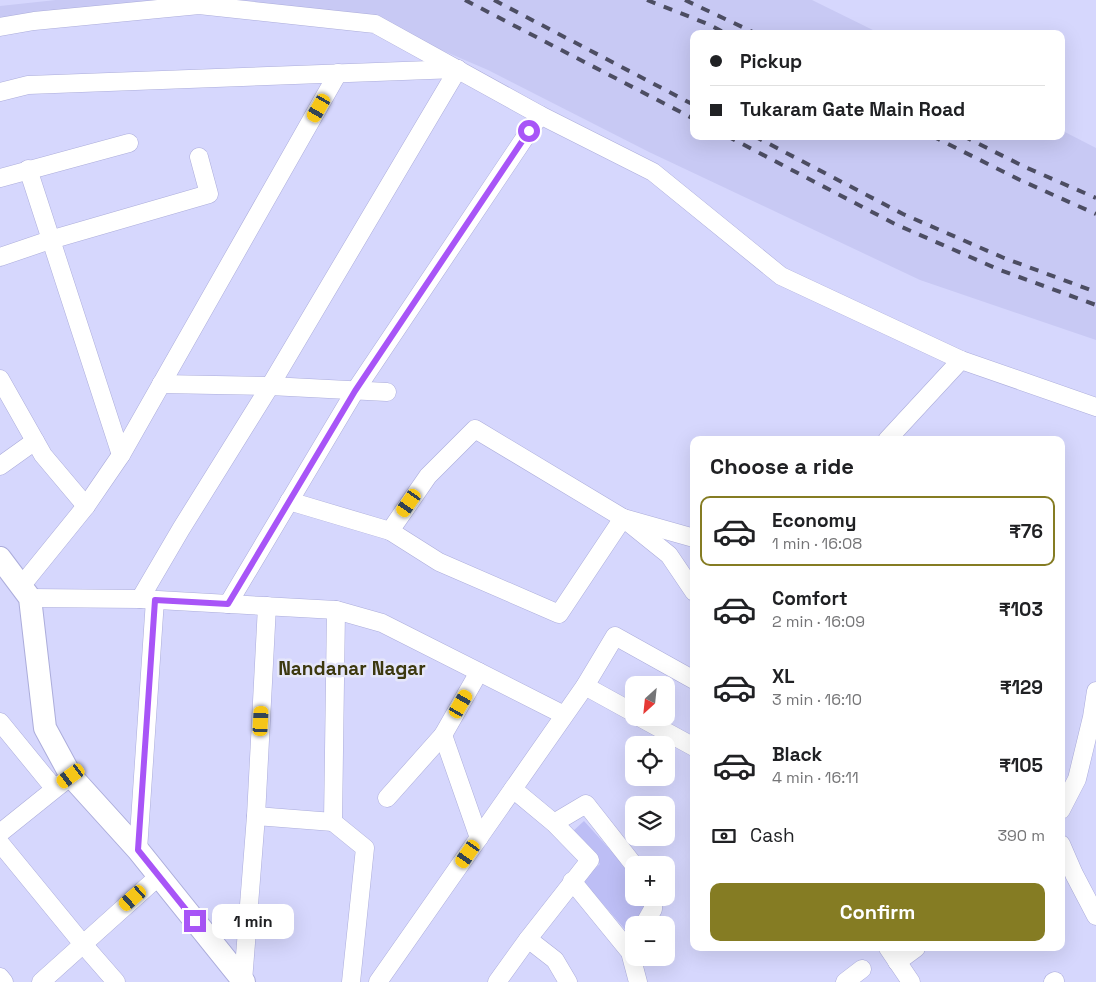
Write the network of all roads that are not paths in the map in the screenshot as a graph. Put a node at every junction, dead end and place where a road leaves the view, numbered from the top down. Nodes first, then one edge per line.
1 (0, 27) edge
2 (458, 69) junction
3 (338, 73) junction
4 (0, 92) edge
5 (540, 115) junction
6 (130, 143) dead end
7 (200, 157) dead end
8 (28, 170) junction
9 (0, 178) edge
10 (50, 240) junction
11 (0, 257) edge
12 (961, 360) junction
13 (0, 379) edge
14 (161, 384) junction
15 (270, 386) junction
16 (355, 391) junction
17 (387, 392) dead end
18 (1096, 407) edge
19 (891, 436) edge
20 (35, 441) junction
21 (121, 455) junction
22 (0, 466) edge
23 (289, 501) junction
24 (86, 506) junction
25 (623, 518) junction
26 (390, 531) junction
27 (690, 537) edge
28 (0, 558) edge
29 (690, 586) edge
30 (26, 592) junction
31 (147, 600) junction
32 (228, 604) junction
33 (266, 606) junction
34 (336, 610) junction
35 (479, 672) junction
36 (690, 678) edge
37 (584, 686) junction
38 (1096, 691) edge
39 (625, 708) edge
40 (564, 715) junction
41 (0, 722) edge
42 (656, 726) edge
43 (444, 735) junction
44 (690, 745) edge
45 (62, 782) junction
46 (513, 789) junction
47 (387, 798) dead end
48 (1065, 802) edge
49 (256, 816) junction
50 (333, 822) junction
51 (554, 823) junction
52 (0, 833) edge
53 (479, 838) junction
54 (0, 842) edge
55 (138, 850) junction
56 (1065, 853) edge
57 (627, 856) edge
58 (159, 876) junction
59 (572, 881) junction
60 (1096, 916) edge
61 (528, 939) junction
62 (625, 940) edge
63 (82, 943) junction
64 (906, 951) edge
65 (892, 955) edge
66 (636, 966) edge
67 (862, 969) dead end
68 (0, 978) edge
69 (244, 981) edge
70 (639, 981) edge
71 (4, 982) edge
72 (40, 982) edge
73 (116, 982) edge
74 (351, 982) edge
75 (378, 982) edge
76 (497, 982) edge
77 (568, 982) edge
78 (845, 982) edge
79 (910, 982) edge

1 - 2 street
2 - 3 street
2 - 5 street
2 - 15 street
3 - 4 street
3 - 14 street
5 - 12 street
5 - 16 street
6 - 8 street
7 - 10 street
8 - 9 street
8 - 10 street
10 - 11 street
10 - 21 street
12 - 18 street
12 - 19 street
13 - 20 street
14 - 15 street
14 - 21 street
15 - 16 street
15 - 31 street
16 - 17 street
16 - 23 street
20 - 22 street
20 - 24 street
21 - 24 street
23 - 26 street
23 - 32 street
24 - 30 street
25 - 26 street
25 - 26 street
25 - 27 street
25 - 29 street
28 - 30 street
30 - 31 street
30 - 45 street
31 - 32 street
31 - 55 street
32 - 33 street
33 - 34 street
33 - 49 street
34 - 35 street
34 - 50 street
35 - 40 street
35 - 43 street
36 - 37 street
37 - 39 street
37 - 40 street
38 - 48 street
40 - 46 street
41 - 45 street
42 - 44 street
43 - 47 street
43 - 53 street
45 - 52 street
45 - 55 street
46 - 51 street
46 - 53 street
49 - 50 street
49 - 69 street
50 - 74 street
51 - 57 street
51 - 59 street
53 - 75 street
54 - 63 street
55 - 58 street
56 - 60 street
58 - 63 street
58 - 69 street
59 - 61 street
59 - 62 street
61 - 76 street
61 - 77 street
63 - 72 street
63 - 73 street
64 - 65 street
65 - 79 street
66 - 70 street
67 - 78 street
68 - 71 street

